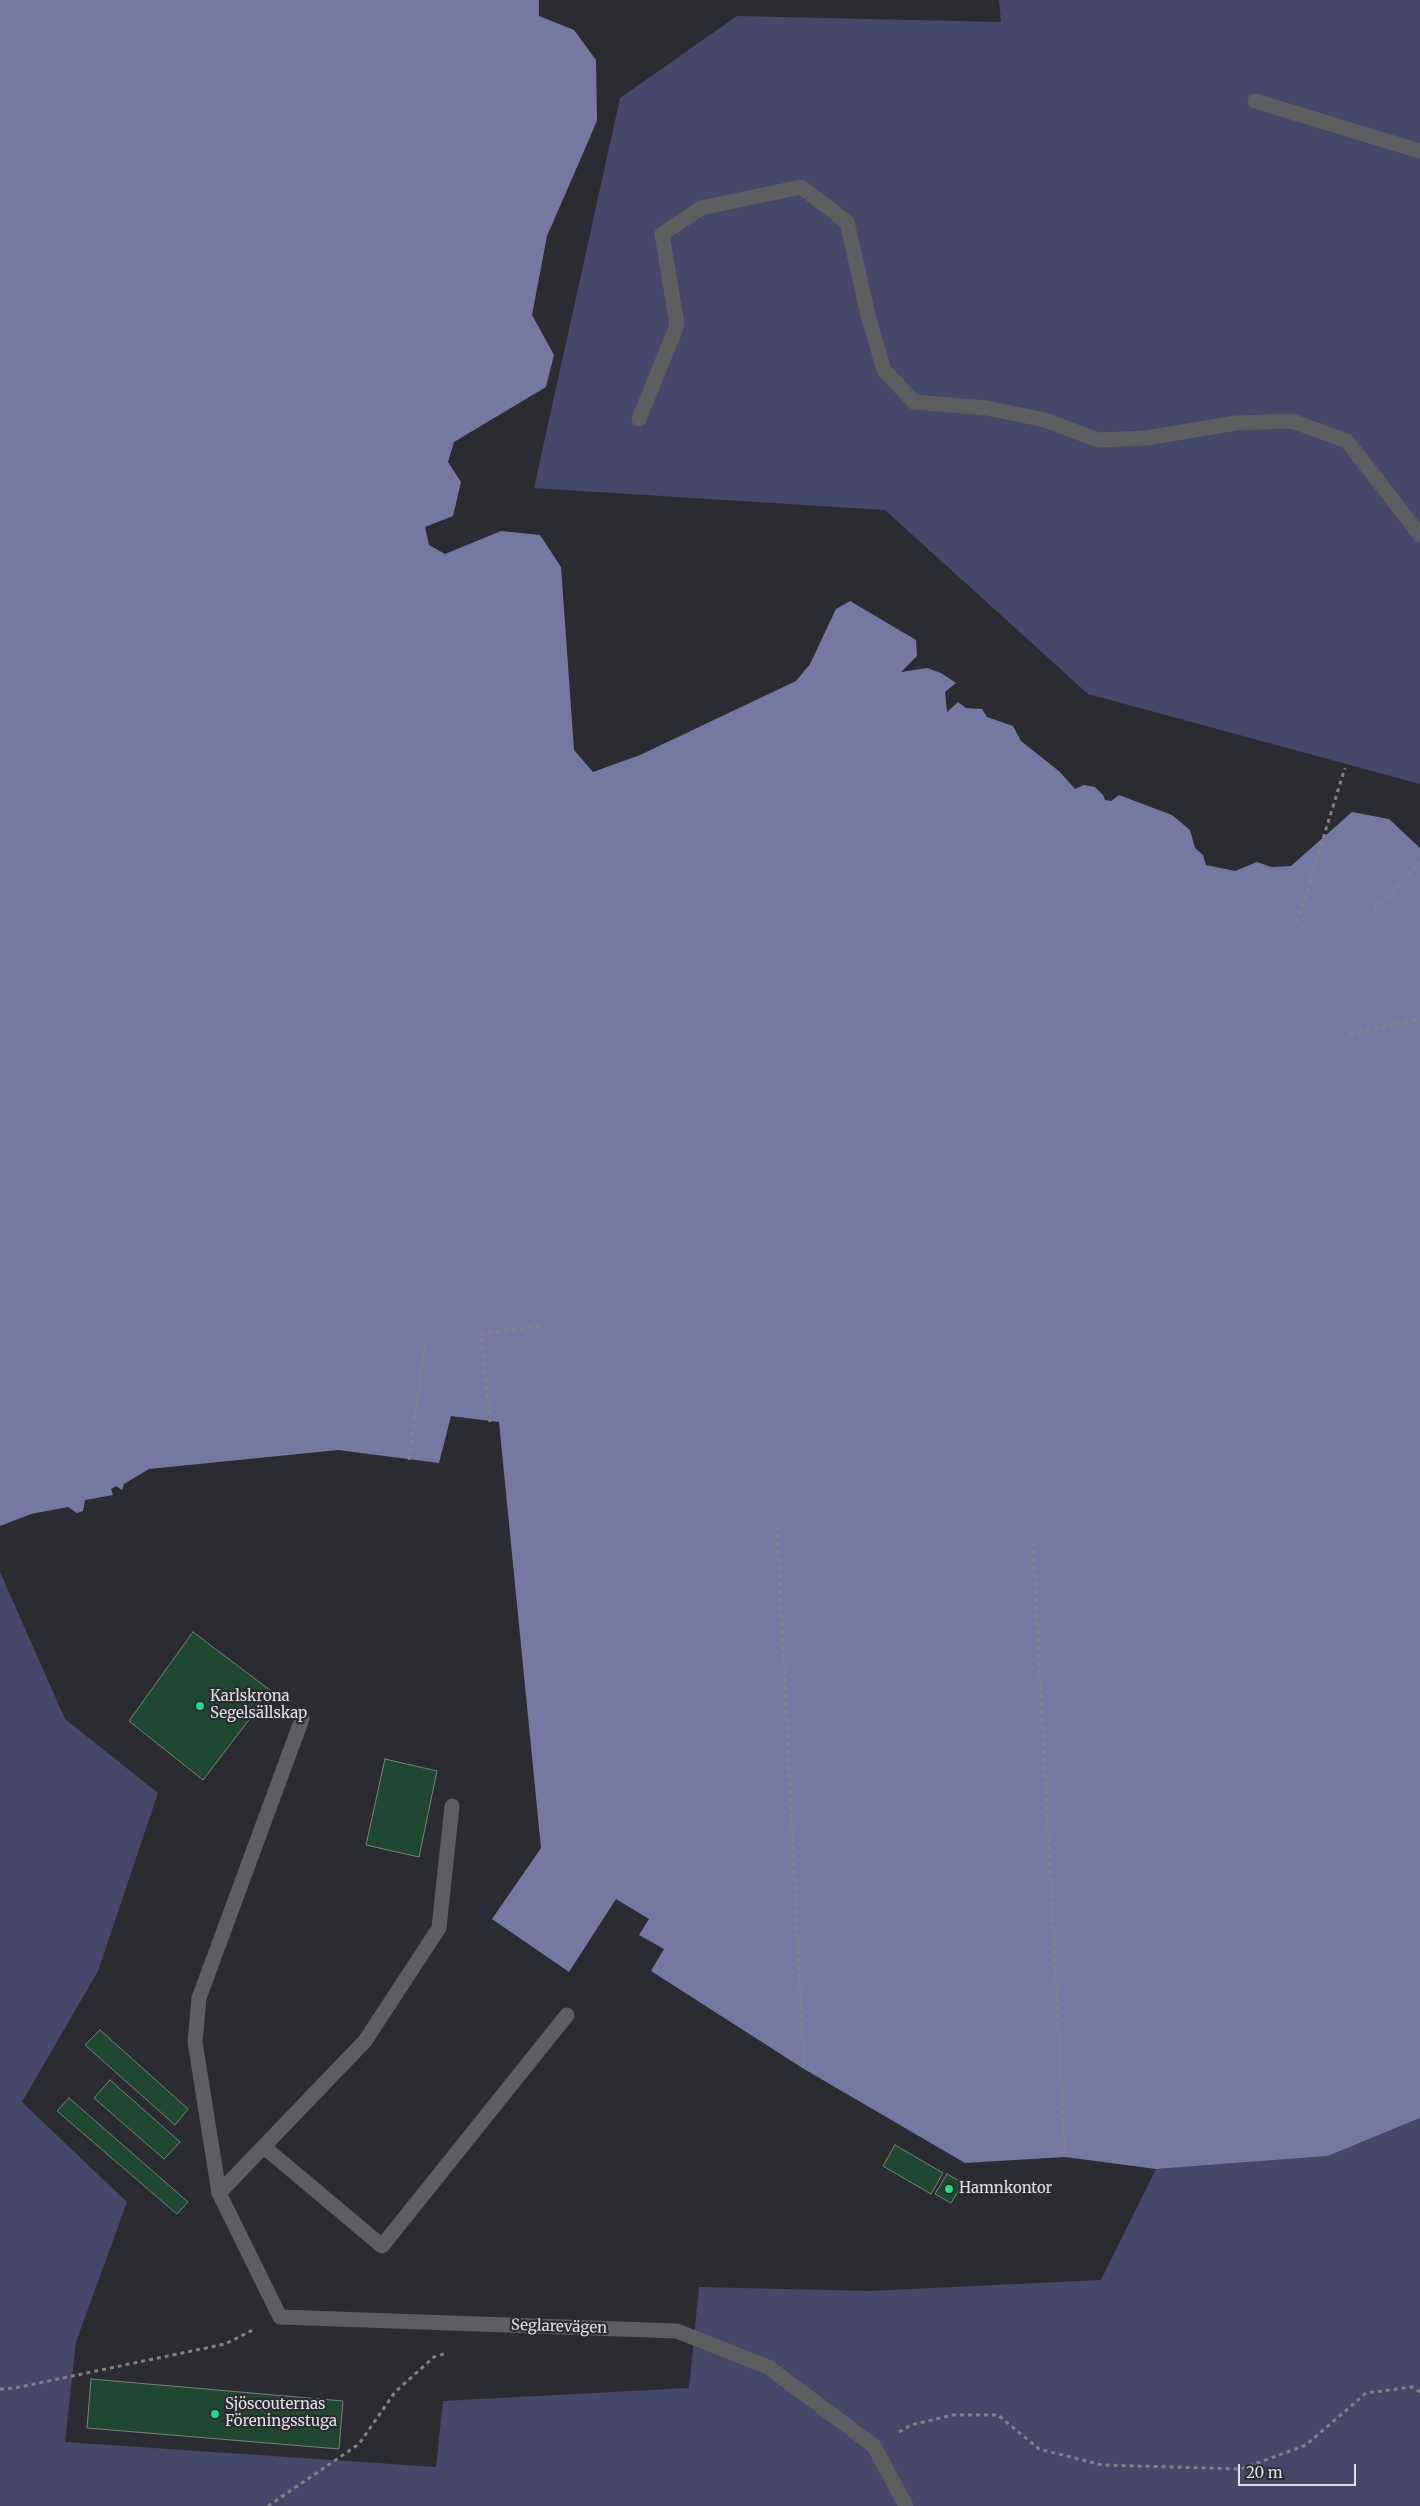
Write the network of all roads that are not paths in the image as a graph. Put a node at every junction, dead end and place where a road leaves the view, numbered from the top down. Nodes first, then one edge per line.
1 (1255, 101) dead end
2 (1420, 151) edge
3 (639, 419) dead end
4 (1420, 535) edge
5 (302, 1719) dead end
6 (452, 1806) dead end
7 (567, 2015) dead end
8 (264, 2147) junction
9 (219, 2193) junction
10 (906, 2506) edge

1 - 2 street
3 - 4 street
5 - 9 street
6 - 8 street
7 - 8 street
8 - 9 street
9 - 10 street, Seglarevägen

